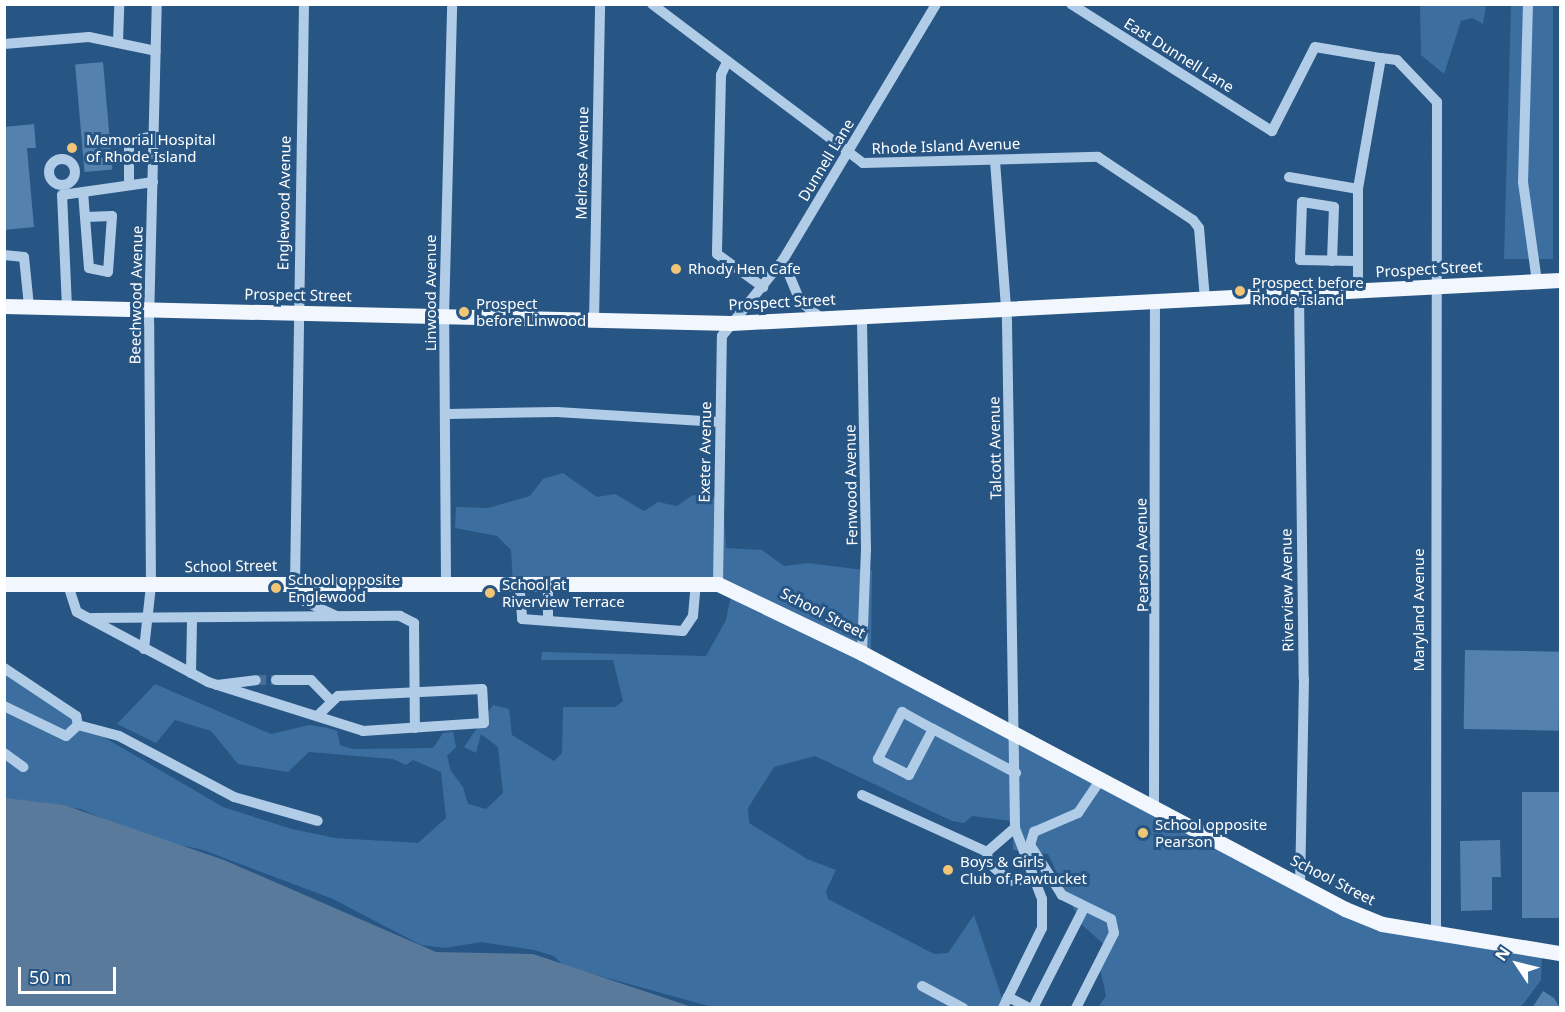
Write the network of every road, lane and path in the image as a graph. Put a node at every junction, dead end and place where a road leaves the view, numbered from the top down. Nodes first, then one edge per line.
1 (119, 4) edge
2 (157, 4) edge
3 (303, 4) edge
4 (452, 4) edge
5 (600, 4) edge
6 (652, 4) edge
7 (936, 4) edge
8 (1528, 4) edge
9 (1078, 6) edge
10 (118, 42) junction
11 (4, 44) edge
12 (156, 51) junction
13 (1381, 58) junction
14 (727, 62) junction
15 (1272, 131) joint
16 (154, 136) junction
17 (847, 155) junction
18 (995, 161) junction
19 (1289, 177) dead end
20 (153, 182) junction
21 (129, 185) junction
22 (1358, 189) junction
23 (83, 192) junction
24 (85, 217) junction
25 (4, 255) edge
26 (783, 260) junction
27 (1332, 261) junction
28 (1356, 261) junction
29 (1560, 280) edge
30 (1537, 281) junction
31 (763, 287) junction
32 (1434, 287) junction
33 (1358, 291) junction
34 (1299, 295) junction
35 (1205, 299) junction
36 (1155, 302) junction
37 (4, 306) edge
38 (29, 306) junction
39 (67, 308) junction
40 (1005, 309) junction
41 (150, 310) junction
42 (297, 313) junction
43 (862, 316) junction
44 (444, 317) junction
45 (822, 320) junction
46 (594, 322) junction
47 (731, 323) junction
48 (448, 414) junction
49 (720, 422) junction
50 (296, 582) junction
51 (446, 582) junction
52 (519, 582) junction
53 (548, 582) junction
54 (696, 582) junction
55 (4, 584) edge
56 (717, 584) junction
57 (68, 585) junction
58 (151, 586) junction
59 (336, 616) junction
60 (86, 617) junction
61 (192, 619) junction
62 (147, 620) junction
63 (548, 620) junction
64 (144, 649) junction
65 (862, 653) junction
66 (4, 668) edge
67 (191, 673) junction
68 (256, 680) tunnel mouth
69 (276, 680) tunnel mouth
70 (217, 685) junction
71 (415, 692) junction
72 (330, 700) junction
73 (4, 706) edge
74 (317, 716) junction
75 (77, 720) junction
76 (415, 728) junction
77 (933, 729) junction
78 (1017, 734) junction
79 (4, 753) edge
80 (23, 766) dead end
81 (1016, 772) junction
82 (1101, 779) junction
83 (862, 795) dead end
84 (1154, 807) junction
85 (318, 821) dead end
86 (1015, 828) junction
87 (987, 852) junction
88 (1032, 879) junction
89 (1300, 884) junction
90 (1084, 908) junction
91 (1436, 934) junction
92 (1560, 953) edge
93 (922, 986) dead end
94 (1008, 997) junction
95 (963, 1008) edge
96 (1003, 1008) edge
97 (1032, 1008) edge
98 (1076, 1008) edge

1 - 10 street
2 - 12 street, Beechwood Avenue
3 - 42 street, Englewood Avenue
4 - 44 street, Linwood Avenue
5 - 46 street, Melrose Avenue
6 - 14 street, Rhode Island Avenue
7 - 17 street, Dunnell Lane
8 - 30 street
9 - 15 street, East Dunnell Lane
10 - 11 street
10 - 12 street
12 - 16 street, Beechwood Avenue
13 - 15 street, Maryland Avenue
13 - 22 street
13 - 32 street, Maryland Avenue
14 - 17 street, Rhode Island Avenue
14 - 31 street
16 - 20 street, Beechwood Avenue
16 - 21 street
17 - 18 street, Rhode Island Avenue
17 - 26 street, Dunnell Lane
18 - 35 street, Rhode Island Avenue
18 - 40 street, Talcott Avenue
19 - 22 street
20 - 21 street
20 - 41 street, Beechwood Avenue
21 - 23 street
22 - 28 street
23 - 24 street
23 - 39 street
24 - 24 street
25 - 38 street
26 - 31 street, Dunnell Lane
26 - 45 street
27 - 27 street
27 - 28 street
28 - 33 street
29 - 30 main road, Prospect Street
30 - 32 main road, Prospect Street
31 - 47 street, Dunnell Lane
32 - 33 main road, Prospect Street
32 - 91 street, Maryland Avenue
33 - 34 main road, Prospect Street
34 - 35 main road, Prospect Street
34 - 89 street, Riverview Avenue
35 - 36 main road, Prospect Street
36 - 40 main road, Prospect Street
36 - 84 street, Pearson Avenue
37 - 38 main road, Prospect Street
38 - 39 main road, Prospect Street
39 - 41 main road, Prospect Street
40 - 43 main road, Prospect Street
40 - 78 street, Talcott Avenue
41 - 42 main road, Prospect Street
41 - 58 street, Beechwood Avenue
42 - 44 main road, Prospect Street
42 - 50 street, Englewood Avenue
43 - 45 main road, Prospect Street
43 - 65 street, Fenwood Avenue
44 - 46 main road, Prospect Street
44 - 48 street, Linwood Avenue
45 - 47 main road, Prospect Street
46 - 47 main road, Prospect Street
47 - 49 street, Exeter Avenue
48 - 49 street
48 - 51 street, Linwood Avenue
49 - 56 street, Exeter Avenue
50 - 51 main road, School Street
50 - 58 main road, School Street
50 - 59 street
51 - 52 main road, School Street
52 - 53 main road, School Street
52 - 63 street
53 - 54 main road, School Street
53 - 63 street
54 - 56 main road, School Street
54 - 63 street
55 - 57 main road, School Street
56 - 65 main road, School Street
57 - 58 main road, School Street
57 - 60 street
58 - 62 street, Beechwood Avenue
59 - 61 street
59 - 71 street
60 - 62 street
60 - 64 street
61 - 62 street
61 - 67 street
62 - 64 street, Beechwood Avenue
64 - 67 street
65 - 78 main road, School Street
66 - 75 street
67 - 70 street
68 - 70 street
69 - 72 street
70 - 74 street
71 - 72 street
71 - 76 street
71 - 76 street
72 - 74 street
73 - 75 street
74 - 76 street
75 - 85 street
77 - 77 street
77 - 81 street
78 - 81 street, Talcott Avenue
78 - 82 main road, School Street
79 - 80 street
81 - 86 street, Talcott Avenue
82 - 84 main road, School Street
82 - 90 street
83 - 87 street
84 - 89 main road, School Street
86 - 87 street
86 - 88 street, Talcott Avenue
87 - 88 street
88 - 94 street, Talcott Avenue
89 - 91 main road, School Street
90 - 97 street
90 - 98 street
91 - 92 main road, School Street
93 - 95 street
94 - 96 street, Talcott Avenue
94 - 97 street

